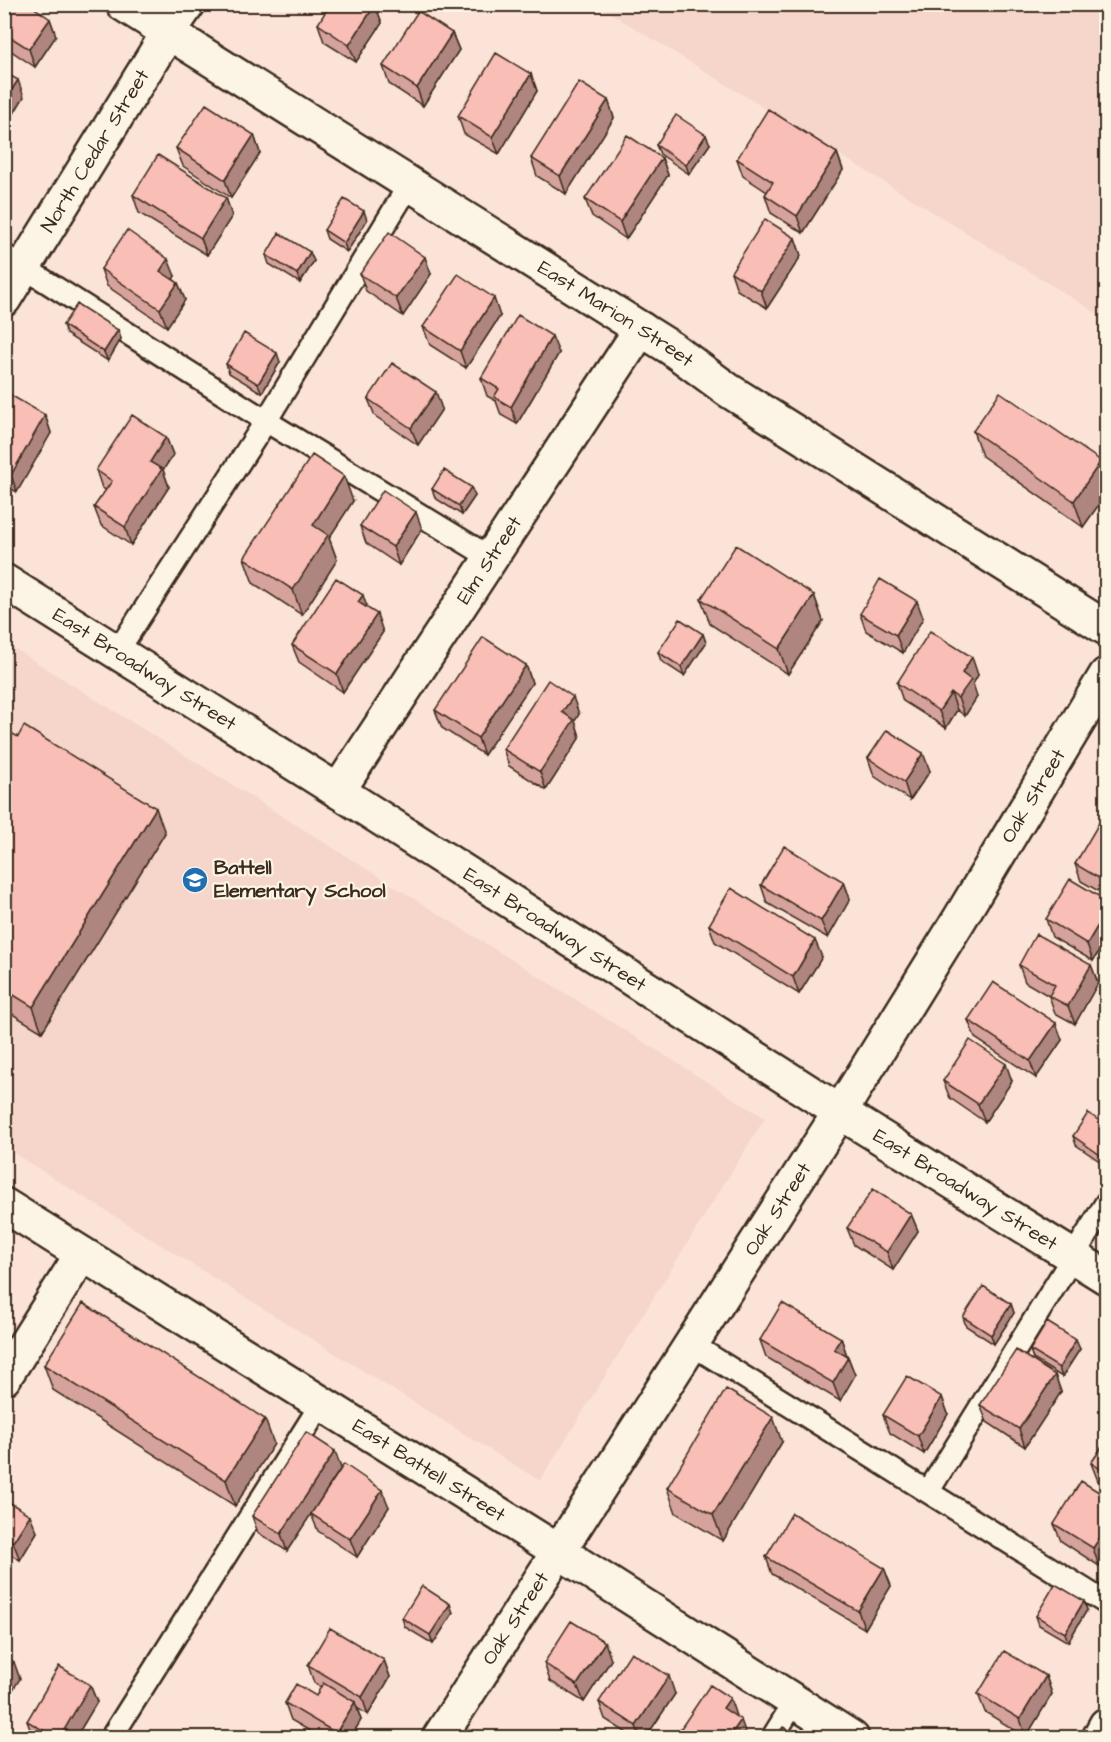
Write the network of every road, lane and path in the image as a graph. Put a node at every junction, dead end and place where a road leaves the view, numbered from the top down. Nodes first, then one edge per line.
1 (123, 4) edge
2 (188, 4) edge
3 (168, 33) junction
4 (410, 185) junction
5 (14, 261) edge
6 (4, 298) edge
7 (641, 329) junction
8 (266, 421) junction
9 (491, 558) junction
10 (4, 581) edge
11 (1107, 628) edge
12 (117, 652) junction
13 (1107, 675) edge
14 (338, 791) junction
15 (840, 1112) junction
16 (1107, 1203) edge
17 (4, 1206) edge
18 (82, 1254) junction
19 (1073, 1257) junction
20 (1107, 1278) edge
21 (691, 1344) junction
22 (4, 1378) edge
23 (321, 1404) junction
24 (928, 1492) junction
25 (558, 1551) junction
26 (1107, 1603) edge
27 (795, 1701) junction
28 (1107, 1725) edge
29 (111, 1737) edge
30 (439, 1737) edge
31 (772, 1737) edge
32 (852, 1737) edge
33 (1099, 1737) edge

1 - 3 street, East Marion Street
2 - 3 street, North Cedar Street
3 - 4 street, East Marion Street
3 - 5 street, North Cedar Street
4 - 7 street, East Marion Street
4 - 8 lane
5 - 6 street, North Cedar Street
5 - 8 lane
7 - 9 street, Elm Street
7 - 11 street, East Marion Street
8 - 9 lane
8 - 12 lane
9 - 14 street, Elm Street
10 - 12 street, East Broadway Street
12 - 14 street, East Broadway Street
13 - 15 street, Oak Street
14 - 15 street, East Broadway Street
15 - 19 street, East Broadway Street
15 - 21 street, Oak Street
16 - 19 lane
17 - 18 street, East Battell Street
18 - 22 street
18 - 23 street, East Battell Street
19 - 20 street, East Broadway Street
19 - 24 lane
21 - 24 lane
21 - 25 street, Oak Street
23 - 25 street, East Battell Street
23 - 29 lane
24 - 26 lane
25 - 27 street, East Battell Street
25 - 30 street, Oak Street
27 - 31 lane
27 - 32 street, East Battell Street
28 - 33 street

